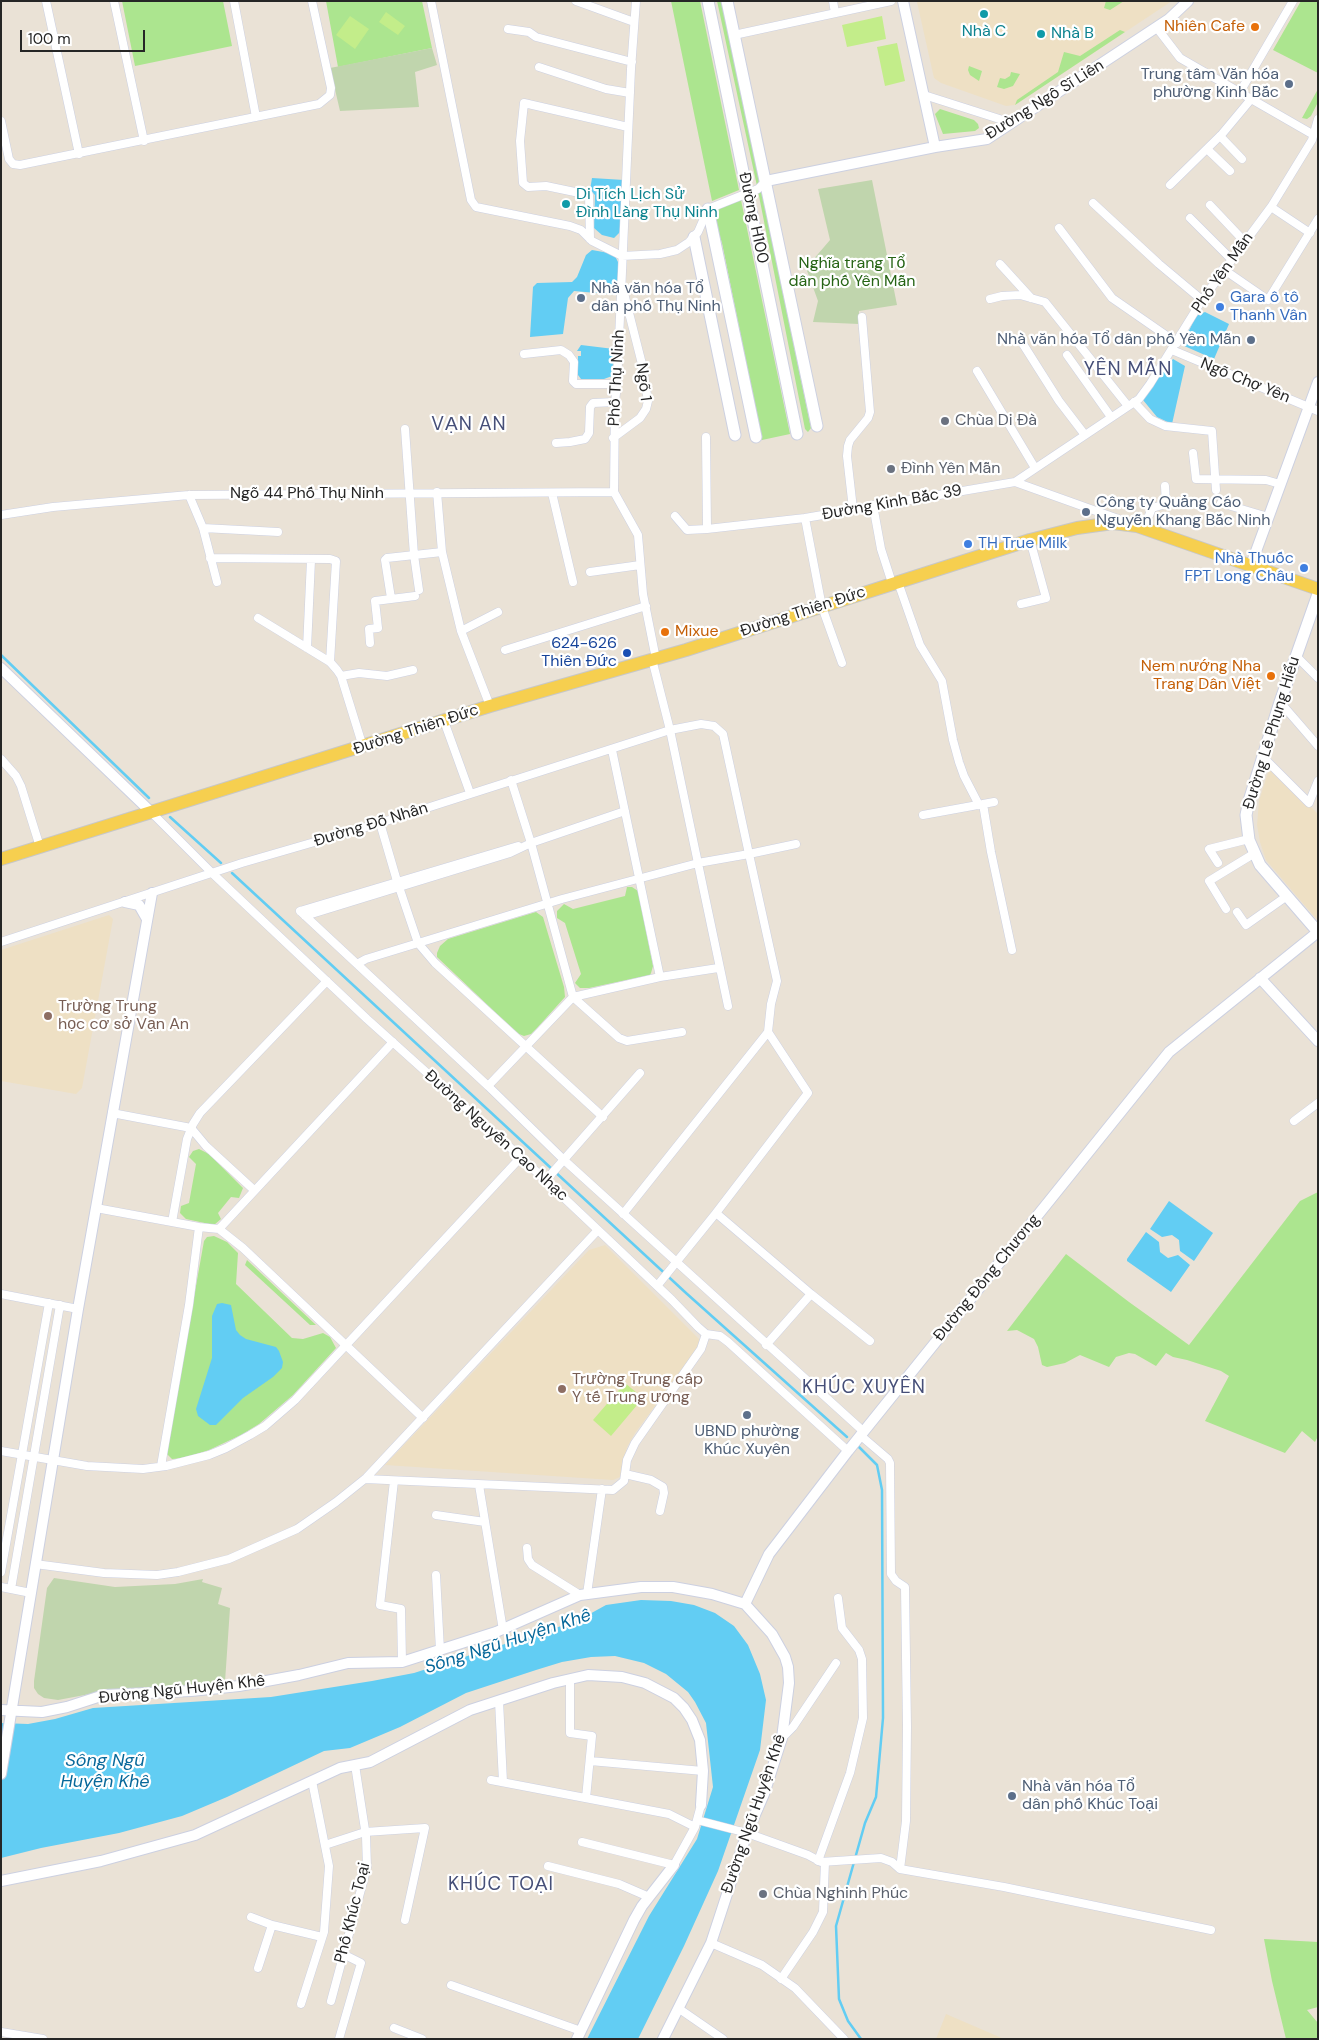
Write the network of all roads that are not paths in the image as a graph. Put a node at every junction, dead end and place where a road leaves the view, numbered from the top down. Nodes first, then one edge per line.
1 (46, 1) edge
2 (114, 1) edge
3 (234, 1) edge
4 (312, 1) edge
5 (431, 1) edge
6 (576, 1) edge
7 (636, 1) edge
8 (708, 1) edge
9 (727, 1) edge
10 (832, 1) edge
11 (891, 1) edge
12 (902, 1) edge
13 (1188, 1) edge
14 (1293, 1) edge
15 (835, 13) junction
16 (634, 22) junction
17 (1157, 28) junction
18 (508, 29) dead end
19 (734, 35) junction
20 (632, 62) junction
21 (539, 67) dead end
22 (630, 92) junction
23 (1240, 92) junction
24 (924, 95) junction
25 (1252, 98) junction
26 (256, 117) junction
27 (1318, 120) edge
28 (1, 121) edge
29 (1012, 123) junction
30 (628, 127) junction
31 (1220, 136) junction
32 (1314, 139) edge
33 (144, 141) junction
34 (935, 147) junction
35 (1207, 149) junction
36 (79, 154) junction
37 (1242, 159) dead end
38 (1230, 171) dead end
39 (766, 181) junction
40 (1170, 185) dead end
41 (748, 193) junction
42 (1093, 203) dead end
43 (1210, 205) dead end
44 (1270, 207) junction
45 (708, 210) junction
46 (1190, 218) dead end
47 (1318, 220) edge
48 (1059, 228) dead end
49 (1310, 233) junction
50 (694, 237) junction
51 (590, 240) junction
52 (1244, 242) junction
53 (622, 256) junction
54 (1231, 259) junction
55 (1000, 264) dead end
56 (1223, 269) junction
57 (622, 283) junction
58 (1031, 298) junction
59 (990, 299) dead end
60 (1202, 300) junction
61 (862, 317) dead end
62 (1021, 341) dead end
63 (1177, 343) junction
64 (1172, 350) junction
65 (524, 354) dead end
66 (1067, 355) dead end
67 (977, 371) dead end
68 (1318, 382) edge
69 (617, 384) junction
70 (615, 402) junction
71 (1131, 404) junction
72 (1313, 409) edge
73 (1111, 417) junction
74 (817, 426) dead end
75 (405, 429) dead end
76 (797, 434) dead end
77 (736, 435) dead end
78 (1085, 435) junction
79 (706, 437) dead end
80 (756, 437) dead end
81 (613, 438) junction
82 (556, 443) dead end
83 (1193, 453) dead end
84 (1035, 468) junction
85 (1216, 478) junction
86 (1015, 482) junction
87 (1280, 484) junction
88 (1165, 486) dead end
89 (1216, 490) dead end
90 (437, 492) junction
91 (614, 492) junction
92 (552, 493) junction
93 (411, 494) junction
94 (189, 495) junction
95 (1221, 503) dead end
96 (873, 505) junction
97 (853, 509) junction
98 (1, 516) edge
99 (675, 516) dead end
100 (1268, 517) junction
101 (805, 518) junction
102 (1140, 527) junction
103 (203, 528) junction
104 (707, 529) junction
105 (278, 532) dead end
106 (1030, 540) junction
107 (442, 552) junction
108 (414, 555) junction
109 (210, 558) junction
110 (311, 560) junction
111 (640, 565) junction
112 (1251, 565) junction
113 (590, 572) dead end
114 (217, 582) dead end
115 (573, 582) dead end
116 (895, 582) junction
117 (1318, 589) edge
118 (1318, 594) edge
119 (391, 598) junction
120 (1021, 604) dead end
121 (646, 606) junction
122 (822, 607) junction
123 (498, 612) dead end
124 (1314, 616) edge
125 (258, 618) dead end
126 (461, 631) junction
127 (370, 644) dead end
128 (307, 648) junction
129 (505, 650) dead end
130 (1296, 656) junction
131 (654, 659) junction
132 (330, 662) junction
133 (842, 663) dead end
134 (1, 668) edge
135 (413, 670) dead end
136 (341, 676) junction
137 (1318, 678) edge
138 (1280, 702) junction
139 (490, 706) junction
140 (444, 721) junction
141 (670, 730) junction
142 (1318, 746) edge
143 (363, 747) junction
144 (612, 750) junction
145 (1263, 757) junction
146 (3, 762) edge
147 (511, 780) junction
148 (1318, 782) edge
149 (470, 794) junction
150 (994, 802) dead end
151 (981, 805) junction
152 (151, 812) junction
153 (625, 812) junction
154 (923, 815) dead end
155 (380, 823) junction
156 (1249, 838) junction
157 (531, 843) junction
158 (796, 844) dead end
159 (40, 846) junction
160 (749, 854) junction
161 (1254, 854) junction
162 (1, 859) edge
163 (1218, 863) dead end
164 (698, 864) junction
165 (212, 873) junction
166 (640, 878) junction
167 (398, 884) junction
168 (152, 893) junction
169 (1287, 896) junction
170 (125, 902) junction
171 (547, 904) junction
172 (1226, 909) dead end
173 (1237, 912) dead end
174 (148, 919) junction
175 (1318, 932) edge
176 (1, 942) edge
177 (418, 943) junction
178 (1012, 950) dead end
179 (357, 964) junction
180 (718, 968) junction
181 (660, 977) junction
182 (1260, 978) junction
183 (327, 980) junction
184 (573, 997) junction
185 (728, 1006) dead end
186 (682, 1032) dead end
187 (768, 1032) junction
188 (1318, 1041) edge
189 (393, 1042) junction
190 (526, 1046) junction
191 (640, 1073) dead end
192 (488, 1086) junction
193 (1318, 1102) edge
194 (112, 1113) junction
195 (603, 1117) junction
196 (1294, 1121) dead end
197 (191, 1128) junction
198 (521, 1157) junction
199 (563, 1161) junction
200 (548, 1178) junction
201 (254, 1190) junction
202 (96, 1208) junction
203 (716, 1213) junction
204 (623, 1214) junction
205 (172, 1222) junction
206 (200, 1227) junction
207 (218, 1229) junction
208 (598, 1230) junction
209 (675, 1265) junction
210 (659, 1283) junction
211 (1, 1294) edge
212 (811, 1294) junction
213 (49, 1303) junction
214 (60, 1305) junction
215 (78, 1309) junction
216 (706, 1334) junction
217 (870, 1341) dead end
218 (766, 1344) junction
219 (345, 1346) junction
220 (423, 1418) junction
221 (856, 1440) junction
222 (1, 1451) edge
223 (22, 1455) junction
224 (34, 1457) junction
225 (52, 1460) junction
226 (160, 1466) junction
227 (625, 1474) junction
228 (365, 1479) junction
229 (394, 1481) junction
230 (479, 1485) junction
231 (602, 1489) junction
232 (660, 1511) dead end
233 (436, 1515) dead end
234 (485, 1522) junction
235 (527, 1548) dead end
236 (35, 1564) junction
237 (1, 1572) edge
238 (436, 1575) dead end
239 (1, 1587) edge
240 (12, 1589) junction
241 (30, 1593) junction
242 (584, 1595) junction
243 (838, 1598) dead end
244 (745, 1604) junction
245 (503, 1630) junction
246 (440, 1650) junction
247 (402, 1662) junction
248 (836, 1663) dead end
249 (570, 1679) junction
250 (499, 1701) junction
251 (8, 1714) edge
252 (782, 1738) junction
253 (590, 1760) junction
254 (355, 1765) junction
255 (703, 1771) junction
256 (1, 1774) edge
257 (491, 1780) dead end
258 (312, 1781) junction
259 (503, 1782) junction
260 (586, 1798) junction
261 (701, 1805) joint
262 (696, 1823) junction
263 (365, 1832) junction
264 (747, 1834) junction
265 (582, 1842) dead end
266 (324, 1845) junction
267 (824, 1862) junction
268 (674, 1865) junction
269 (548, 1866) dead end
270 (900, 1869) junction
271 (1, 1881) edge
272 (649, 1897) junction
273 (251, 1917) dead end
274 (405, 1920) dead end
275 (272, 1925) junction
276 (1211, 1930) dead end
277 (322, 1937) junction
278 (711, 1943) junction
279 (343, 1954) junction
280 (258, 1968) dead end
281 (782, 1979) junction
282 (451, 1985) dead end
283 (331, 2001) dead end
284 (301, 2004) dead end
285 (678, 2008) junction
286 (394, 2028) dead end
287 (1, 2032) edge
288 (579, 2035) edge
289 (24, 2037) edge
290 (43, 2039) edge
291 (339, 2039) edge
292 (422, 2039) edge
293 (663, 2039) edge
294 (723, 2039) edge
295 (844, 2039) edge

1 - 36 street
2 - 33 street
3 - 26 street
4 - 26 street
5 - 51 street
6 - 16 street
7 - 16 street, Phố Thụ Ninh
8 - 41 main road, Đường H100
9 - 19 main road, Đường H100
10 - 15 street
11 - 15 street
12 - 24 street
13 - 17 street, Đường Ngô Sĩ Liên
14 - 23 street
15 - 19 street
16 - 20 street, Phố Thụ Ninh
17 - 23 street
17 - 29 street, Đường Ngô Sĩ Liên
18 - 20 street
19 - 39 main road, Đường H100
20 - 22 street, Phố Thụ Ninh
21 - 22 street
22 - 30 street, Phố Thụ Ninh
23 - 25 street
24 - 29 street
24 - 34 street
25 - 31 street
25 - 32 street
26 - 33 street
27 - 32 street, Phố Yên Mẫn
28 - 36 street
29 - 34 street, Đường Ngô Sĩ Liên
30 - 51 street
30 - 53 street, Phố Thụ Ninh
31 - 35 street
31 - 37 street
32 - 44 street, Phố Yên Mẫn
33 - 36 street
34 - 39 street, Đường Ngô Sĩ Liên
35 - 38 street
35 - 40 street
39 - 41 street
39 - 74 main road, Đường H100
41 - 45 street
41 - 76 main road, Đường H100
42 - 60 street
43 - 52 street
44 - 49 street
44 - 52 street, Phố Yên Mẫn
45 - 50 street
45 - 80 main road
46 - 54 street
47 - 49 street
48 - 63 street
49 - 56 street
50 - 53 street
50 - 77 main road
51 - 53 street
52 - 54 street, Phố Yên Mẫn
53 - 57 street, Phố Thụ Ninh
54 - 56 street, Phố Yên Mẫn
55 - 58 street
56 - 60 street, Phố Yên Mẫn
57 - 69 street, Phố Thụ Ninh
57 - 81 street, Ngõ 1
58 - 59 street
58 - 71 street
60 - 63 street, Phố Yên Mẫn
61 - 97 street
62 - 78 street
63 - 64 street, Phố Yên Mẫn
64 - 71 street, Phố Yên Mẫn
64 - 72 street, Ngõ Chợ Yên
65 - 69 street
66 - 73 street
67 - 84 street
68 - 72 street
69 - 70 street, Phố Thụ Ninh
70 - 81 street, Phố Thụ Ninh
70 - 82 street
71 - 73 street, Phố Yên Mẫn
71 - 85 street
72 - 87 street
73 - 78 street, Phố Yên Mẫn
75 - 93 street
78 - 84 street, Phố Yên Mẫn
79 - 104 street
81 - 91 street, Phố Thụ Ninh
83 - 85 street
84 - 86 street, Phố Yên Mẫn
85 - 87 street
85 - 89 street
86 - 96 street, Đường Kinh Bắc 39
86 - 102 street, Đường Kinh Bắc 39
87 - 100 street
88 - 102 street
90 - 92 street, Ngõ 44 Phố Thụ Ninh
90 - 93 street, Ngõ 44 Phố Thụ Ninh
90 - 107 street
91 - 92 street, Ngõ 44 Phố Thụ Ninh
91 - 111 street, Phố Thụ Ninh
92 - 115 street
93 - 94 street, Ngõ 44 Phố Thụ Ninh
93 - 108 street
94 - 98 street, Ngõ 44 Phố Thụ Ninh
94 - 103 street
95 - 100 street
96 - 97 street, Đường Kinh Bắc 39
96 - 116 street
97 - 101 street, Đường Kinh Bắc 39
99 - 104 street, Đường Kinh Bắc 39
100 - 112 street
101 - 104 street, Đường Kinh Bắc 39
101 - 122 street
102 - 106 main road, Đường Thiên Đức
102 - 112 main road, Đường Thiên Đức
103 - 105 street
103 - 109 street
106 - 116 main road, Đường Thiên Đức
106 - 120 street
107 - 108 street
107 - 126 street
108 - 119 street
108 - 119 street
109 - 110 street
109 - 114 street
110 - 128 street
110 - 132 street
111 - 113 street
111 - 121 street, Phố Thụ Ninh
112 - 117 main road, Đường Thiên Đức
116 - 122 main road, Đường Thiên Đức
116 - 151 street
118 - 124 main road, Đường Lê Phụng Hiểu
119 - 127 street
121 - 129 street
121 - 131 street, Phố Thụ Ninh
122 - 131 main road, Đường Thiên Đức
122 - 133 street
123 - 126 street
124 - 130 main road, Đường Lê Phụng Hiểu
125 - 128 street
126 - 139 street
128 - 132 street
130 - 137 street
130 - 138 main road, Đường Lê Phụng Hiểu
131 - 139 main road, Đường Thiên Đức
131 - 141 street
132 - 136 street
134 - 152 street
135 - 136 street
136 - 143 street
138 - 142 street
138 - 145 main road, Đường Lê Phụng Hiểu
139 - 140 main road, Đường Thiên Đức
140 - 143 main road, Đường Thiên Đức
140 - 149 street
141 - 144 street, Đường Đỗ Nhân
141 - 160 street, Đường Đỗ Nhân
141 - 164 street
143 - 152 main road, Đường Thiên Đức
144 - 147 street, Đường Đỗ Nhân
144 - 153 street
145 - 148 street
145 - 156 main road, Đường Lê Phụng Hiểu
146 - 159 street
147 - 149 street, Đường Đỗ Nhân
147 - 157 street
149 - 155 street, Đường Đỗ Nhân
150 - 151 street
151 - 154 street
151 - 178 street
152 - 159 main road, Đường Thiên Đức
152 - 165 street, Đường Nguyễn Cao Nhạc
153 - 157 street
153 - 166 street
155 - 165 street, Đường Đỗ Nhân
155 - 167 street
156 - 161 main road, Đường Lê Phụng Hiểu
156 - 163 street
157 - 167 street
157 - 171 street
158 - 160 street
159 - 162 main road, Đường Thiên Đức
160 - 164 street
160 - 187 street
161 - 169 main road, Đường Lê Phụng Hiểu
161 - 172 street
164 - 166 street
164 - 180 street
165 - 168 street, Đường Đỗ Nhân
165 - 183 street, Đường Nguyễn Cao Nhạc
166 - 171 street
166 - 181 street
167 - 177 street
167 - 179 street
168 - 170 street, Đường Đỗ Nhân
168 - 174 street
169 - 173 street
169 - 175 main road, Đường Lê Phụng Hiểu
170 - 174 street
170 - 176 street, Đường Đỗ Nhân
171 - 177 street
171 - 184 street
174 - 194 street
175 - 182 street, Đường Lê Phụng Hiểu
177 - 179 street
177 - 190 street
179 - 192 street
180 - 181 street
180 - 185 street
181 - 184 street
182 - 188 street
182 - 221 street, Đường Đồng Chương
183 - 189 street, Đường Nguyễn Cao Nhạc
183 - 197 street
184 - 186 street
184 - 190 street
187 - 203 street
187 - 204 street
189 - 198 street, Đường Nguyễn Cao Nhạc
189 - 201 street
190 - 192 street
190 - 195 street
191 - 195 street
192 - 199 street
193 - 196 street
194 - 197 street
194 - 202 street
195 - 199 street
197 - 201 street
197 - 205 street
198 - 200 street, Đường Nguyễn Cao Nhạc
198 - 219 street
199 - 200 street
199 - 204 street
200 - 208 street, Đường Nguyễn Cao Nhạc
201 - 207 street
202 - 205 street
202 - 215 street
203 - 209 street
203 - 212 street
204 - 209 street
205 - 206 street
206 - 207 street
206 - 226 street
207 - 219 street
208 - 210 street, Đường Nguyễn Cao Nhạc
208 - 220 street
209 - 210 street
209 - 218 street
210 - 216 street, Đường Nguyễn Cao Nhạc
211 - 213 street
212 - 217 street
212 - 218 street
213 - 214 street
213 - 223 street
214 - 215 street
214 - 224 street
215 - 225 street
216 - 221 street, Đường Nguyễn Cao Nhạc
216 - 227 street
218 - 221 street
219 - 220 street
219 - 226 street
220 - 228 street
221 - 244 street, Đường Đồng Chương
221 - 270 street
222 - 223 street
223 - 224 street
223 - 237 street
224 - 225 street
224 - 240 street
225 - 226 street
225 - 236 street
227 - 231 street
227 - 232 street
228 - 229 street
228 - 236 street
229 - 230 street
229 - 247 street
230 - 231 street
230 - 234 street
231 - 242 street
233 - 234 street
234 - 245 street
235 - 242 street
236 - 241 street
238 - 246 street
239 - 240 street
240 - 241 street
241 - 251 street
242 - 244 street, Đường Ngũ Huyện Khê
242 - 245 street, Đường Ngũ Huyện Khê
243 - 267 street
244 - 252 street, Đường Ngũ Huyện Khê
245 - 246 street, Đường Ngũ Huyện Khê
246 - 247 street, Đường Ngũ Huyện Khê
247 - 251 street, Đường Ngũ Huyện Khê
248 - 252 street
249 - 250 street
249 - 253 street
249 - 255 street
250 - 254 street
250 - 259 street
251 - 256 street
252 - 264 street, Đường Ngũ Huyện Khê
253 - 255 street
253 - 260 street
254 - 258 street
254 - 263 street, Phố Khúc Toại
255 - 261 street
257 - 259 street
258 - 266 street
258 - 271 street
259 - 260 street
260 - 262 street
261 - 262 street
262 - 264 street
262 - 268 street
263 - 266 street
263 - 274 street
263 - 279 street, Phố Khúc Toại
264 - 267 street
264 - 278 street, Đường Ngũ Huyện Khê
265 - 268 street
266 - 277 street
267 - 270 street
267 - 281 street
268 - 272 street
269 - 272 street
270 - 276 street
272 - 288 street
273 - 275 street
275 - 277 street
275 - 280 street
277 - 284 street
278 - 281 street
278 - 285 street, Đường Ngũ Huyện Khê
279 - 283 street, Phố Khúc Toại
279 - 291 street
281 - 295 street
282 - 288 street
285 - 293 street, Đường Ngũ Huyện Khê
285 - 294 street
286 - 292 street
287 - 289 street
289 - 290 street

